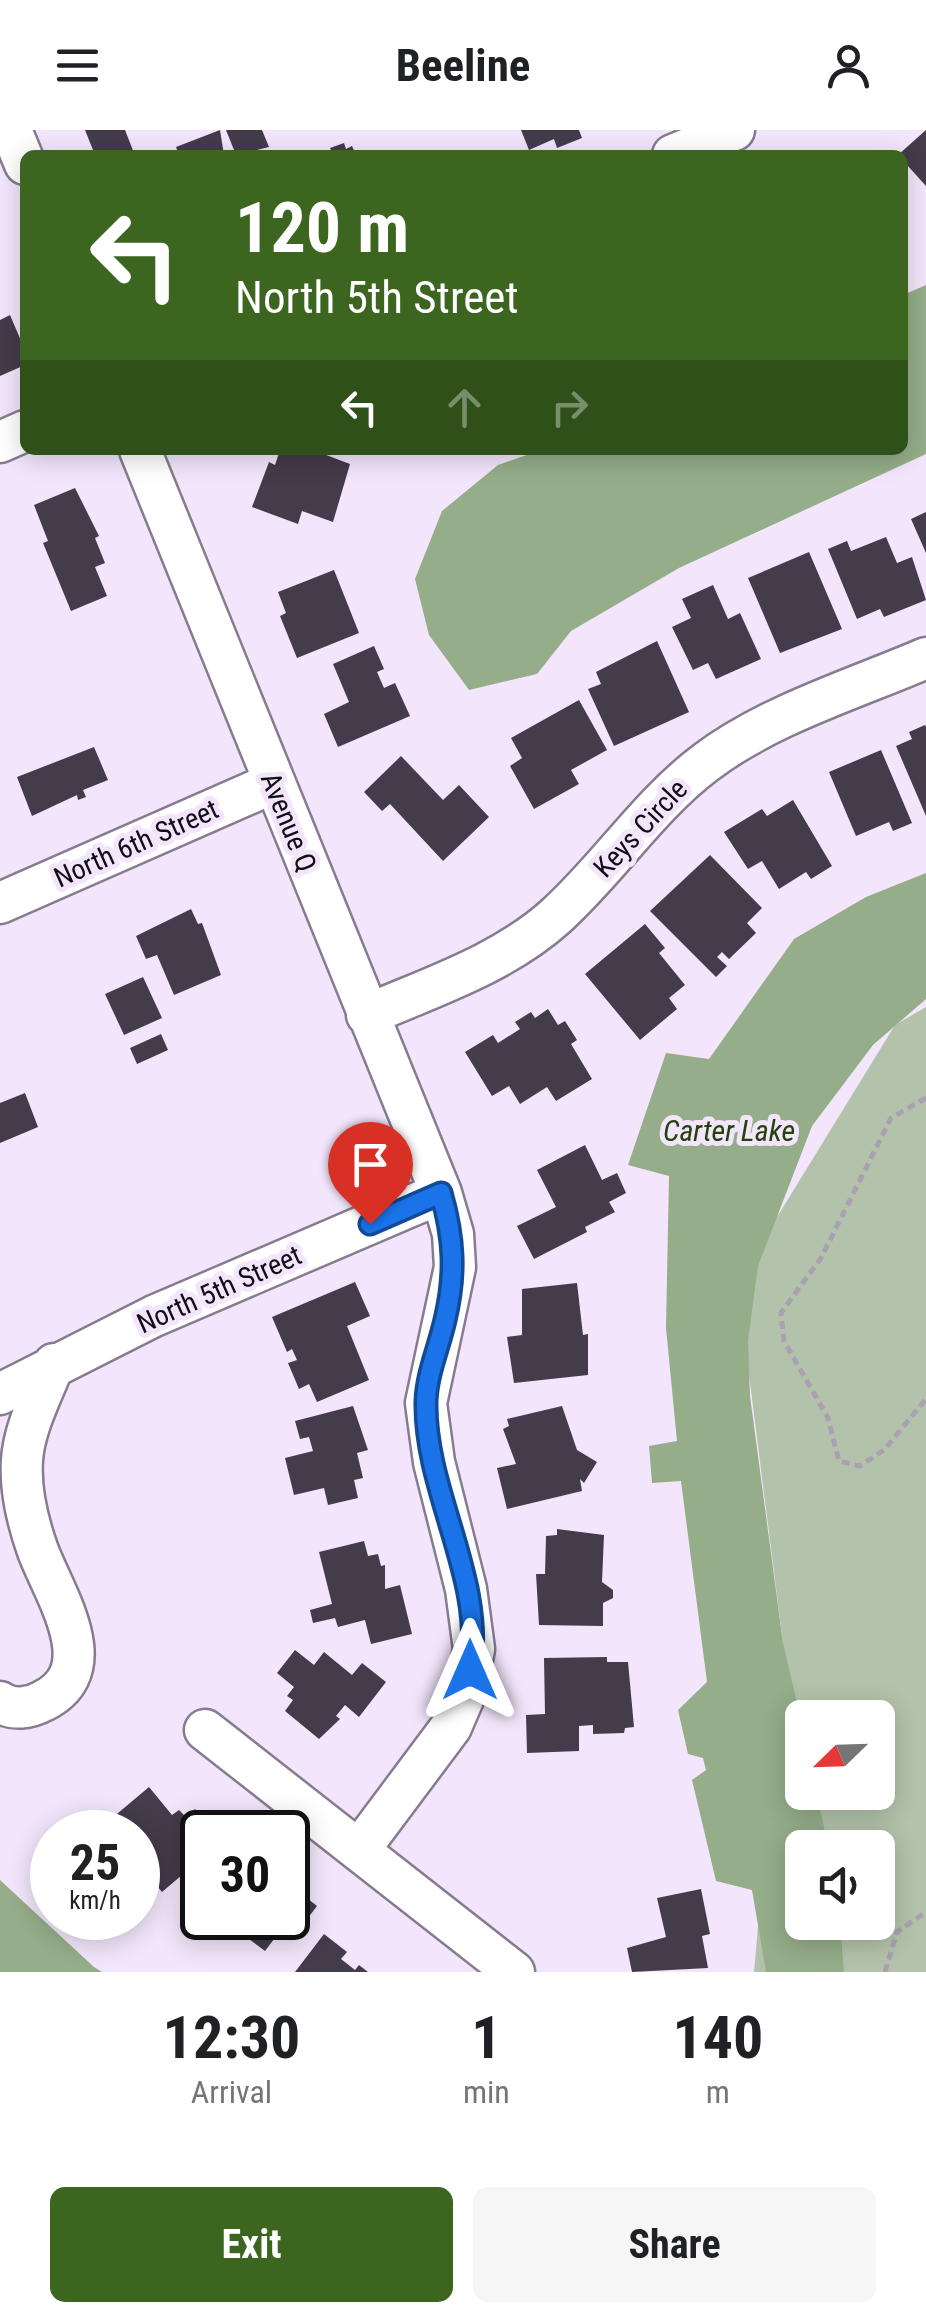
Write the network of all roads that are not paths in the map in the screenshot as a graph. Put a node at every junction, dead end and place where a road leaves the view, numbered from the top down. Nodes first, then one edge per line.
1 (734, 130) edge
2 (685, 150) edge
3 (142, 455) edge
4 (926, 658) edge
5 (273, 783) junction
6 (0, 903) edge
7 (367, 1015) junction
8 (441, 1193) junction
9 (54, 1364) junction
10 (0, 1394) edge
11 (0, 1702) edge
12 (205, 1730) dead end
13 (359, 1850) junction
14 (514, 1972) edge

1 - 2 street
3 - 5 street, Avenue Q
4 - 7 street, Keys Circle
5 - 6 street, North 6th Street
5 - 7 street, Avenue Q
7 - 8 street, Avenue Q
8 - 9 street, North 5th Street
8 - 13 street, Avenue Q
9 - 10 street, North 5th Street
9 - 11 street
12 - 13 street
13 - 14 street

